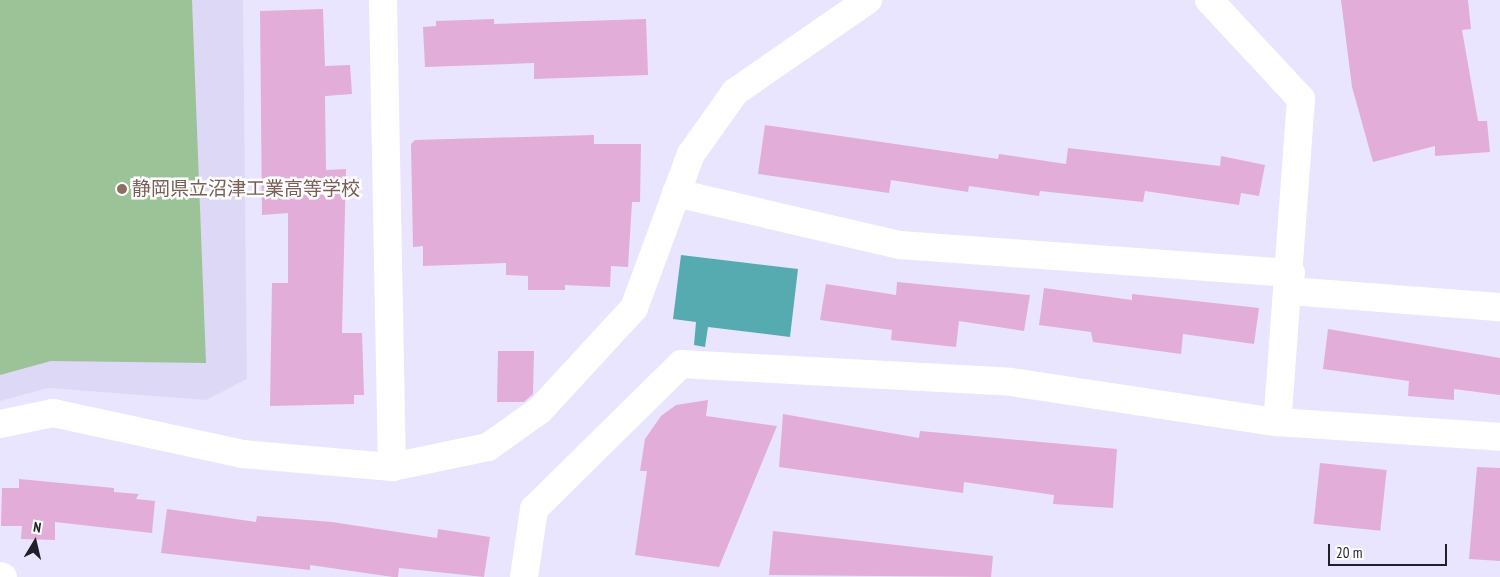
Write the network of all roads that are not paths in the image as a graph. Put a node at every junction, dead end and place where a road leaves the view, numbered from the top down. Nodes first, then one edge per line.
1 (383, 0) edge
2 (868, 0) edge
3 (1209, 0) edge
4 (676, 194) junction
5 (1291, 282) junction
6 (1500, 307) edge
7 (1277, 422) junction
8 (0, 424) edge
9 (1500, 437) edge
10 (392, 467) junction
11 (524, 577) edge

1 - 10 street
2 - 4 street
3 - 5 street
4 - 5 street
4 - 10 street
5 - 6 street
5 - 7 street
7 - 9 street
7 - 11 street
8 - 10 street

